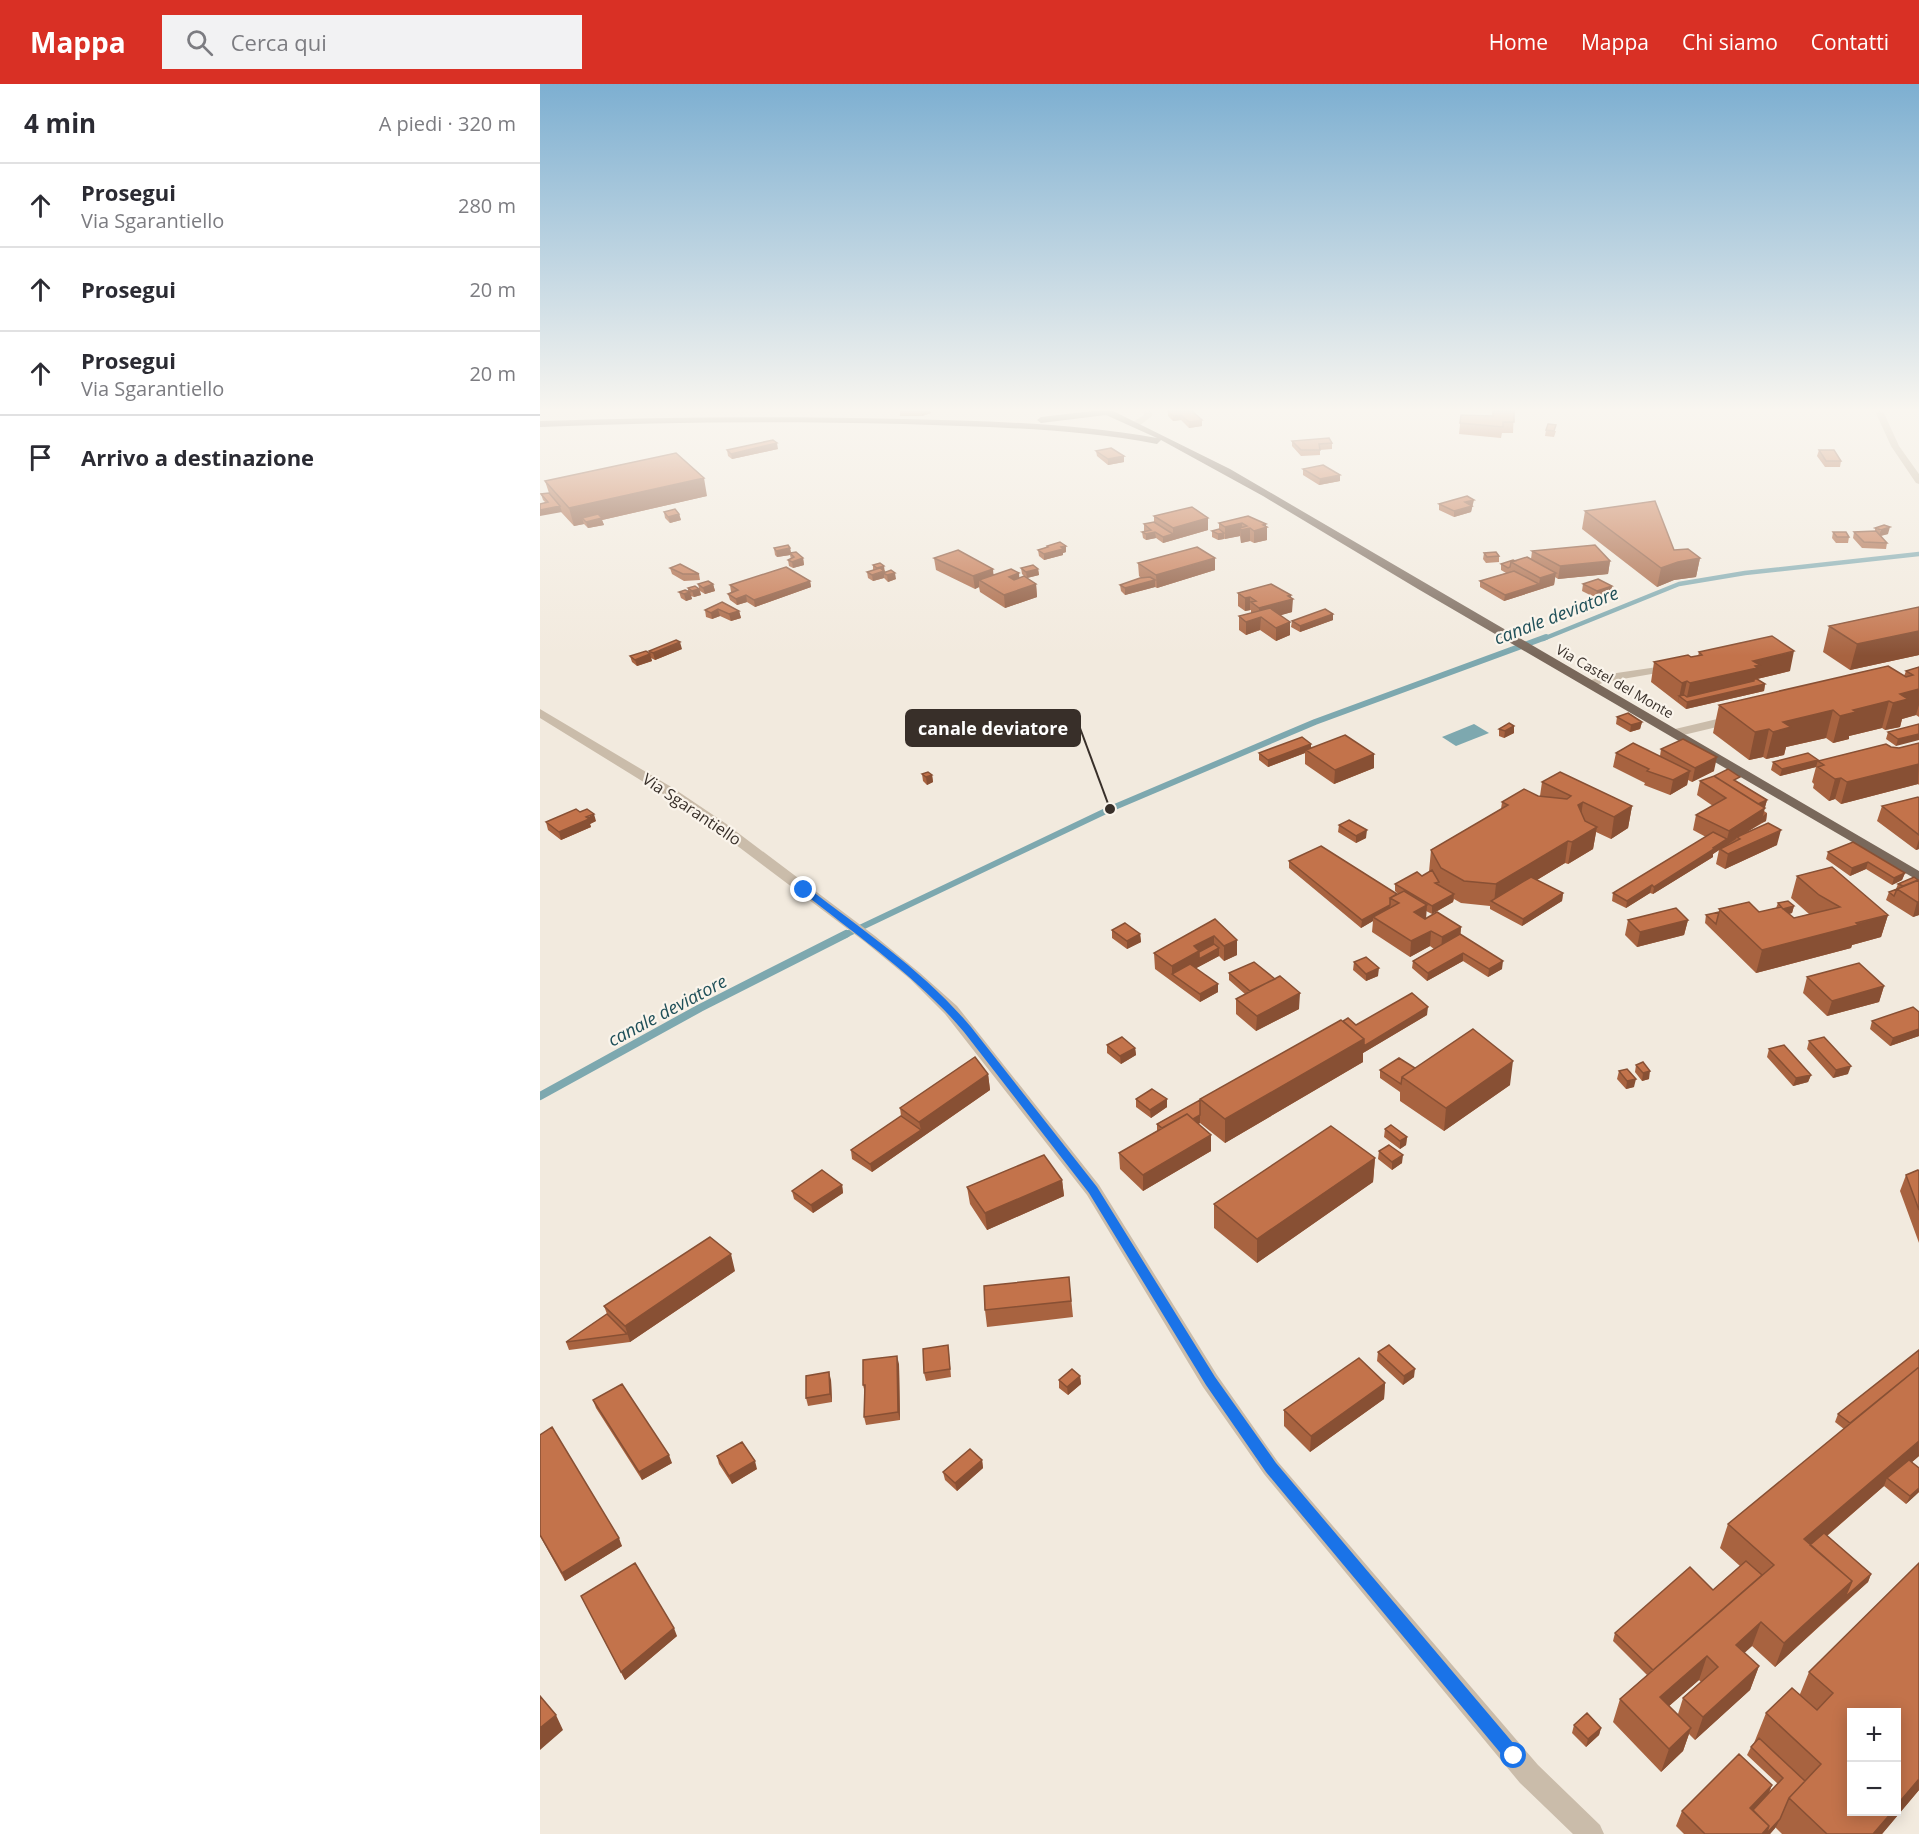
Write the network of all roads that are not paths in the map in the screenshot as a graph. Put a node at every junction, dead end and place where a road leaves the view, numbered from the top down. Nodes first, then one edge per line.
1 (1264, 493) edge
2 (1682, 666) edge
3 (1589, 684) junction
4 (540, 713) edge
5 (1742, 717) edge
6 (1675, 733) junction
7 (1919, 877) edge
8 (1591, 1834) edge

1 - 3 main road, Via Castel del Monte
2 - 3 street
3 - 6 main road, Via Castel del Monte
4 - 8 street, Via Sgarantiello
5 - 6 street
6 - 7 main road, Via Castel del Monte

